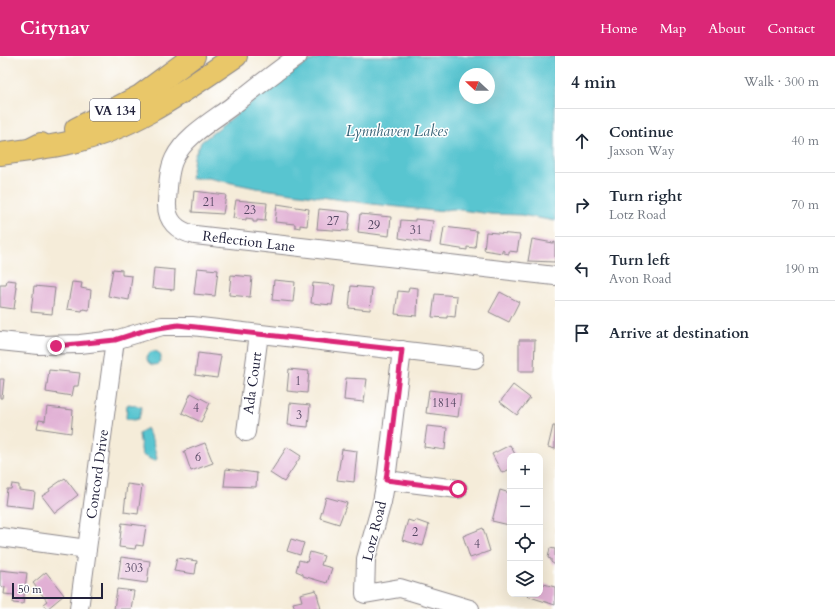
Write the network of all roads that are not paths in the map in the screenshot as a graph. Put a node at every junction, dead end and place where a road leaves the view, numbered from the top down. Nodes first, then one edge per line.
1 (194, 56) edge
2 (236, 56) edge
3 (298, 56) edge
4 (29, 150) junction
5 (0, 154) edge
6 (555, 276) edge
7 (259, 334) junction
8 (115, 340) junction
9 (0, 341) edge
10 (402, 350) junction
11 (475, 359) dead end
12 (246, 432) dead end
13 (386, 480) junction
14 (458, 489) dead end
15 (0, 537) edge
16 (87, 549) junction
17 (79, 609) edge
18 (470, 609) edge

1 - 4 highway, VA 134
2 - 4 highway
3 - 6 street, Reflection Lane
4 - 5 highway, VA 134
7 - 8 street
7 - 10 street
7 - 12 street, Ada Court
8 - 9 street
8 - 16 street, Concord Drive
10 - 11 street
10 - 13 street, Lotz Road
13 - 14 street
13 - 18 street, Lotz Road
15 - 16 street
16 - 17 street, Concord Drive

